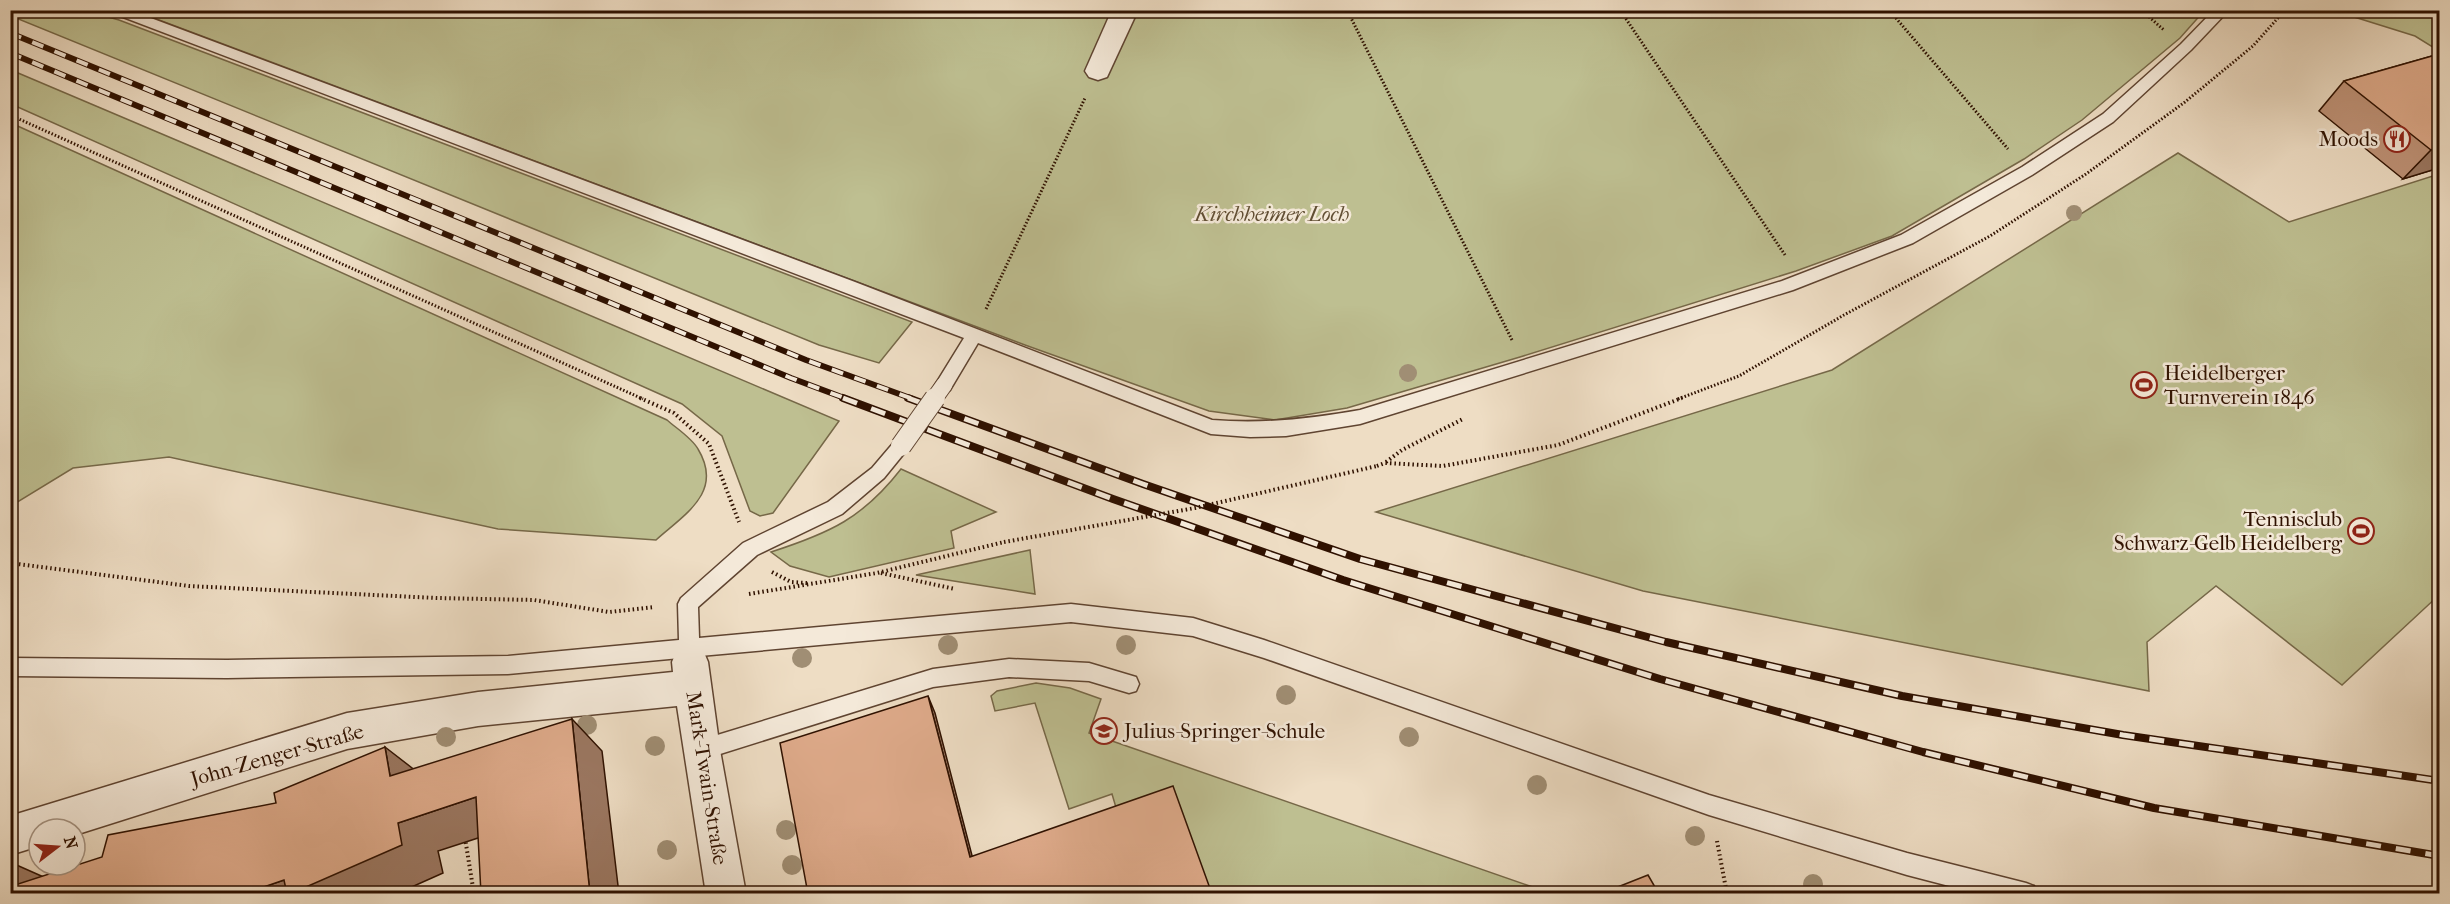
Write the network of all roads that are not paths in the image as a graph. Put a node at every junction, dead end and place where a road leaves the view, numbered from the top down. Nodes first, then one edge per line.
1 (111, 10) edge
2 (1125, 10) edge
3 (2222, 10) edge
4 (1098, 71) road end
5 (974, 336) junction
6 (691, 666) junction
7 (10, 667) edge
8 (1129, 684) dead end
9 (701, 750) junction
10 (10, 836) edge
11 (726, 894) edge
12 (2026, 894) edge

1 - 5 lane
2 - 4 street
3 - 5 lane
5 - 6 lane, bridge
6 - 7 lane
6 - 9 street, Mark-Twain-Straße
6 - 10 street, John-Zenger-Straße
6 - 12 lane
8 - 9 lane
9 - 11 street, Mark-Twain-Straße

